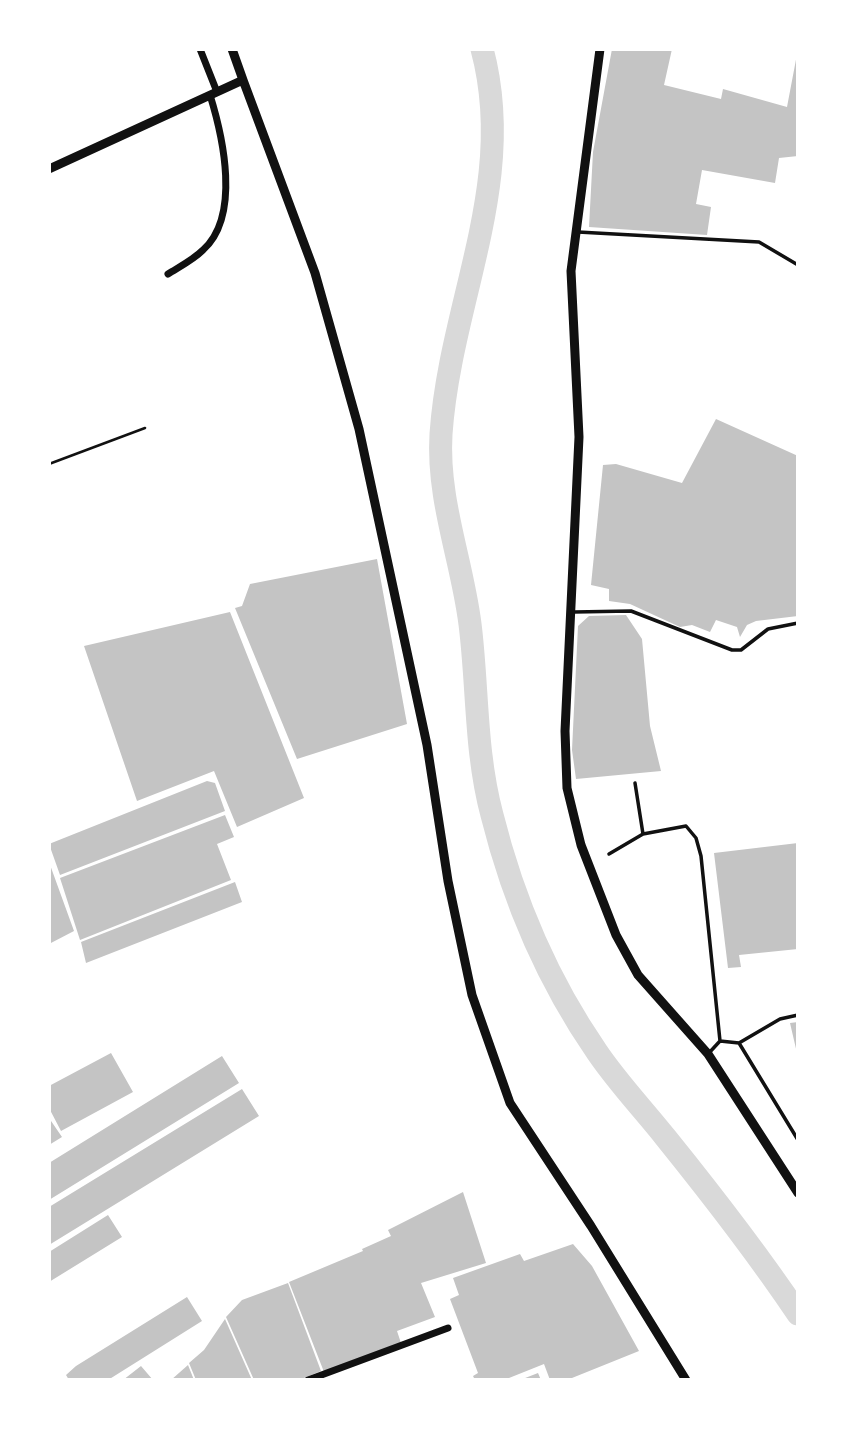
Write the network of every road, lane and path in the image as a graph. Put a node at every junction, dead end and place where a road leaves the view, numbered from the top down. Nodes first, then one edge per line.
1 (200, 49) edge
2 (232, 49) edge
3 (600, 49) edge
4 (243, 80) junction
5 (214, 94) junction
6 (49, 169) edge
7 (576, 232) junction
8 (798, 265) edge
9 (168, 274) dead end
10 (145, 428) dead end
11 (49, 464) edge
12 (572, 612) junction
13 (798, 623) edge
14 (635, 783) dead end
15 (643, 834) junction
16 (609, 854) dead end
17 (798, 1015) edge
18 (720, 1041) junction
19 (739, 1042) junction
20 (708, 1054) junction
21 (798, 1140) edge
22 (798, 1193) edge
23 (448, 1328) dead end
24 (308, 1380) edge
25 (686, 1380) edge

1 - 5 street
2 - 4 street
3 - 7 street
4 - 5 street
4 - 25 street
5 - 6 street
5 - 9 street
7 - 8 lane
7 - 12 street
10 - 11 path
12 - 13 lane
12 - 20 street
14 - 15 lane
15 - 16 lane
15 - 18 lane
17 - 19 lane
18 - 19 lane
18 - 20 lane
19 - 21 lane
20 - 22 street
23 - 24 street

